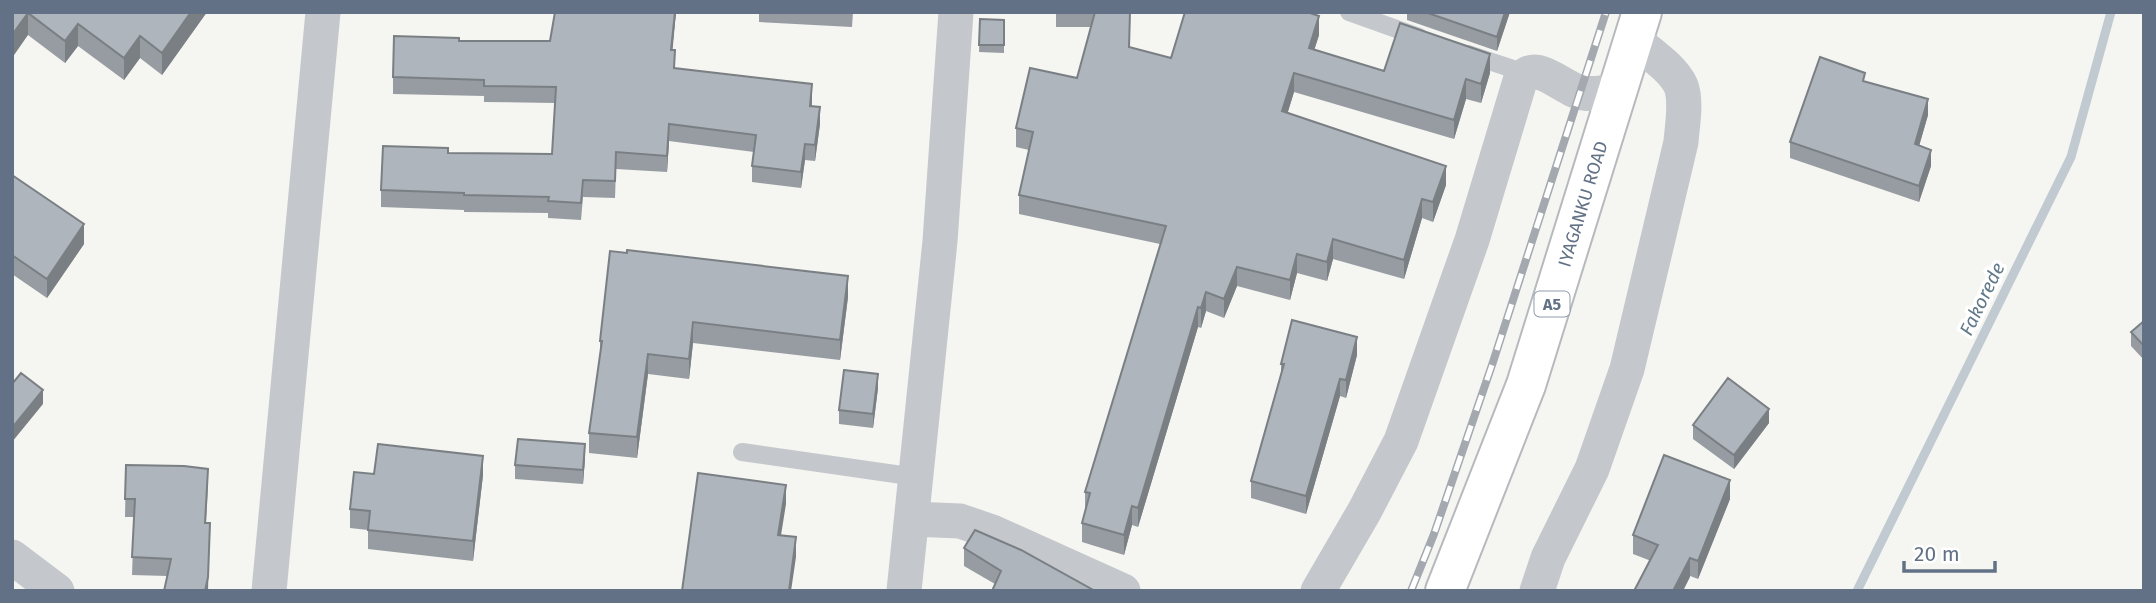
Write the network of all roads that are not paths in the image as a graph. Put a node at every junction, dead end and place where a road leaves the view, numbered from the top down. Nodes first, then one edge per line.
1 (323, 12) edge
2 (956, 12) edge
3 (1349, 12) edge
4 (1638, 26) edge
5 (1525, 74) junction
6 (1618, 91) junction
7 (742, 452) dead end
8 (916, 477) junction
9 (912, 519) junction
10 (12, 557) edge
11 (57, 591) edge
12 (269, 591) edge
13 (904, 591) edge
14 (1123, 591) edge
15 (1318, 591) edge
16 (1445, 591) edge
17 (1537, 591) edge

1 - 12 street
2 - 8 street
3 - 5 lane
4 - 6 highway, IYAGANKU ROAD / A5
4 - 17 street
5 - 6 street
5 - 15 street
6 - 16 highway, IYAGANKU ROAD / A5
7 - 8 lane
8 - 9 street
9 - 13 street
9 - 14 street
10 - 11 street

